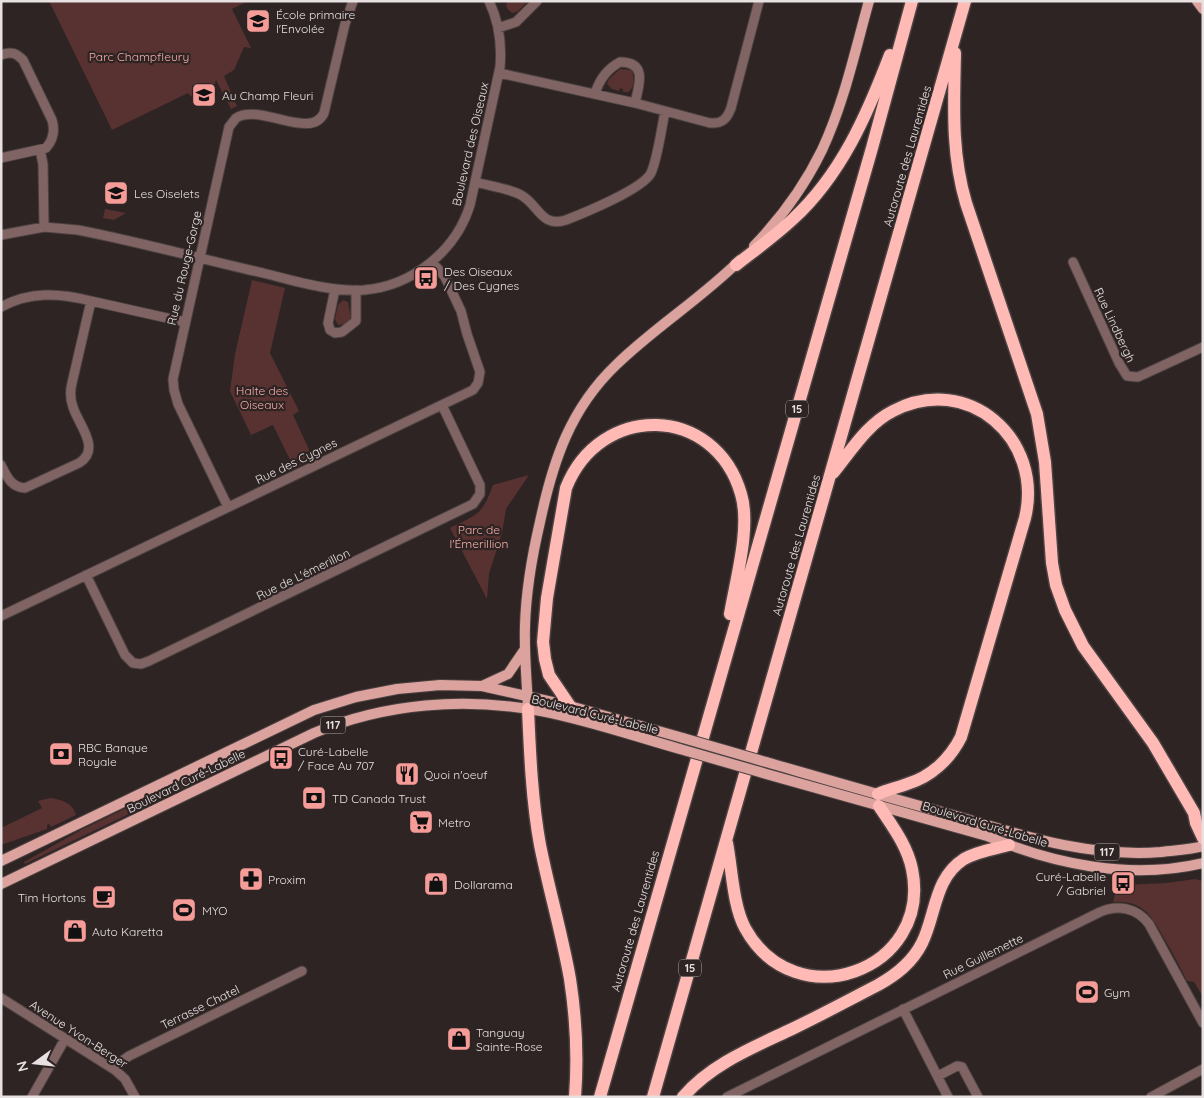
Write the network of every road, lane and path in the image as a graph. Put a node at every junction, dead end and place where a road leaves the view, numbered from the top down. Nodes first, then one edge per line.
1 (353, 1) edge
2 (489, 1) edge
3 (538, 1) edge
4 (759, 1) edge
5 (869, 1) edge
6 (911, 1) edge
7 (965, 1) edge
8 (1197, 1) edge
9 (1203, 9) edge
10 (498, 28) junction
11 (956, 35) junction
12 (1, 55) edge
13 (499, 73) junction
14 (595, 94) junction
15 (635, 103) junction
16 (665, 112) junction
17 (40, 150) junction
18 (1, 158) edge
19 (475, 182) junction
20 (44, 227) junction
21 (1, 235) edge
22 (200, 258) junction
23 (432, 262) junction
24 (1073, 262) dead end
25 (736, 265) junction
26 (335, 288) junction
27 (356, 290) junction
28 (92, 301) junction
29 (1, 307) edge
30 (185, 322) junction
31 (1203, 347) edge
32 (442, 405) junction
33 (1, 465) edge
34 (828, 479) junction
35 (228, 507) junction
36 (86, 575) junction
37 (1, 616) edge
38 (525, 649) junction
39 (721, 670) junction
40 (482, 686) junction
41 (527, 695) junction
42 (570, 706) junction
43 (528, 709) junction
44 (878, 800) junction
45 (1198, 815) edge
46 (1203, 838) edge
47 (726, 839) junction
48 (1009, 846) junction
49 (1203, 846) edge
50 (1, 861) edge
51 (1203, 863) edge
52 (1, 884) edge
53 (302, 971) dead end
54 (1, 998) edge
55 (904, 1009) junction
56 (1203, 1023) edge
57 (65, 1039) junction
58 (112, 1068) junction
59 (1203, 1069) edge
60 (938, 1076) junction
61 (32, 1097) edge
62 (135, 1097) edge
63 (575, 1097) edge
64 (600, 1097) edge
65 (653, 1097) edge
66 (683, 1097) edge
67 (727, 1097) edge
68 (948, 1097) edge
69 (978, 1097) edge
70 (1151, 1097) edge

1 - 22 street, Rue du Rouge-Gorge
2 - 10 street, Boulevard des Oiseaux
3 - 10 street
4 - 16 street
5 - 25 main road
6 - 25 highway
6 - 39 highway, Autoroute des Laurentides / 15
7 - 11 highway, Autoroute des Laurentides / 15
8 - 9 main road
10 - 13 street, Boulevard des Oiseaux
11 - 34 highway, Autoroute des Laurentides / 15
11 - 45 highway
12 - 17 street
13 - 14 street
13 - 19 street, Boulevard des Oiseaux
14 - 15 street
14 - 15 street
15 - 16 street
16 - 19 street
17 - 18 street
17 - 20 street
19 - 23 street, Boulevard des Oiseaux
20 - 21 street, Boulevard des Oiseaux
20 - 22 street, Boulevard des Oiseaux
22 - 26 street, Boulevard des Oiseaux
22 - 30 street, Rue du Rouge-Gorge
23 - 27 street, Boulevard des Oiseaux
23 - 32 street, Rue des Cygnes
24 - 31 street, Rue Lindbergh
25 - 38 main road
26 - 27 street, Boulevard des Oiseaux
26 - 27 street
28 - 29 street
28 - 30 street
28 - 33 street
30 - 35 street, Rue du Rouge-Gorge
32 - 35 street, Rue des Cygnes
32 - 36 street, Rue de L'émerillon
34 - 44 highway
34 - 47 highway, Autoroute des Laurentides / 15
35 - 36 street, Rue des Cygnes
36 - 37 street, Rue des Cygnes
38 - 40 main road
38 - 41 main road
39 - 42 highway
39 - 64 highway, Autoroute des Laurentides / 15
40 - 41 main road, Boulevard Curé-Labelle / 117
40 - 50 main road, Boulevard Curé-Labelle / 117
41 - 42 main road, Boulevard Curé-Labelle / 117
41 - 43 main road
42 - 44 main road, Boulevard Curé-Labelle / 117, bridge
43 - 44 main road, Boulevard Curé-Labelle / 117, bridge
43 - 52 main road, Boulevard Curé-Labelle / 117
43 - 63 highway
44 - 47 highway
44 - 48 main road, Boulevard Curé-Labelle / 117
44 - 49 main road, Boulevard Curé-Labelle / 117
45 - 46 highway
47 - 65 highway, Autoroute des Laurentides / 15
48 - 51 main road, Boulevard Curé-Labelle / 117
48 - 66 highway
53 - 58 street, Terrasse Chatel
54 - 57 street, Avenue Yvon-Berger
55 - 56 street, Rue Guillemette
55 - 60 street
55 - 67 street, Rue Guillemette
57 - 58 street, Avenue Yvon-Berger
57 - 61 street
58 - 62 street, Avenue Yvon-Berger
59 - 70 street
60 - 68 street
60 - 69 street

